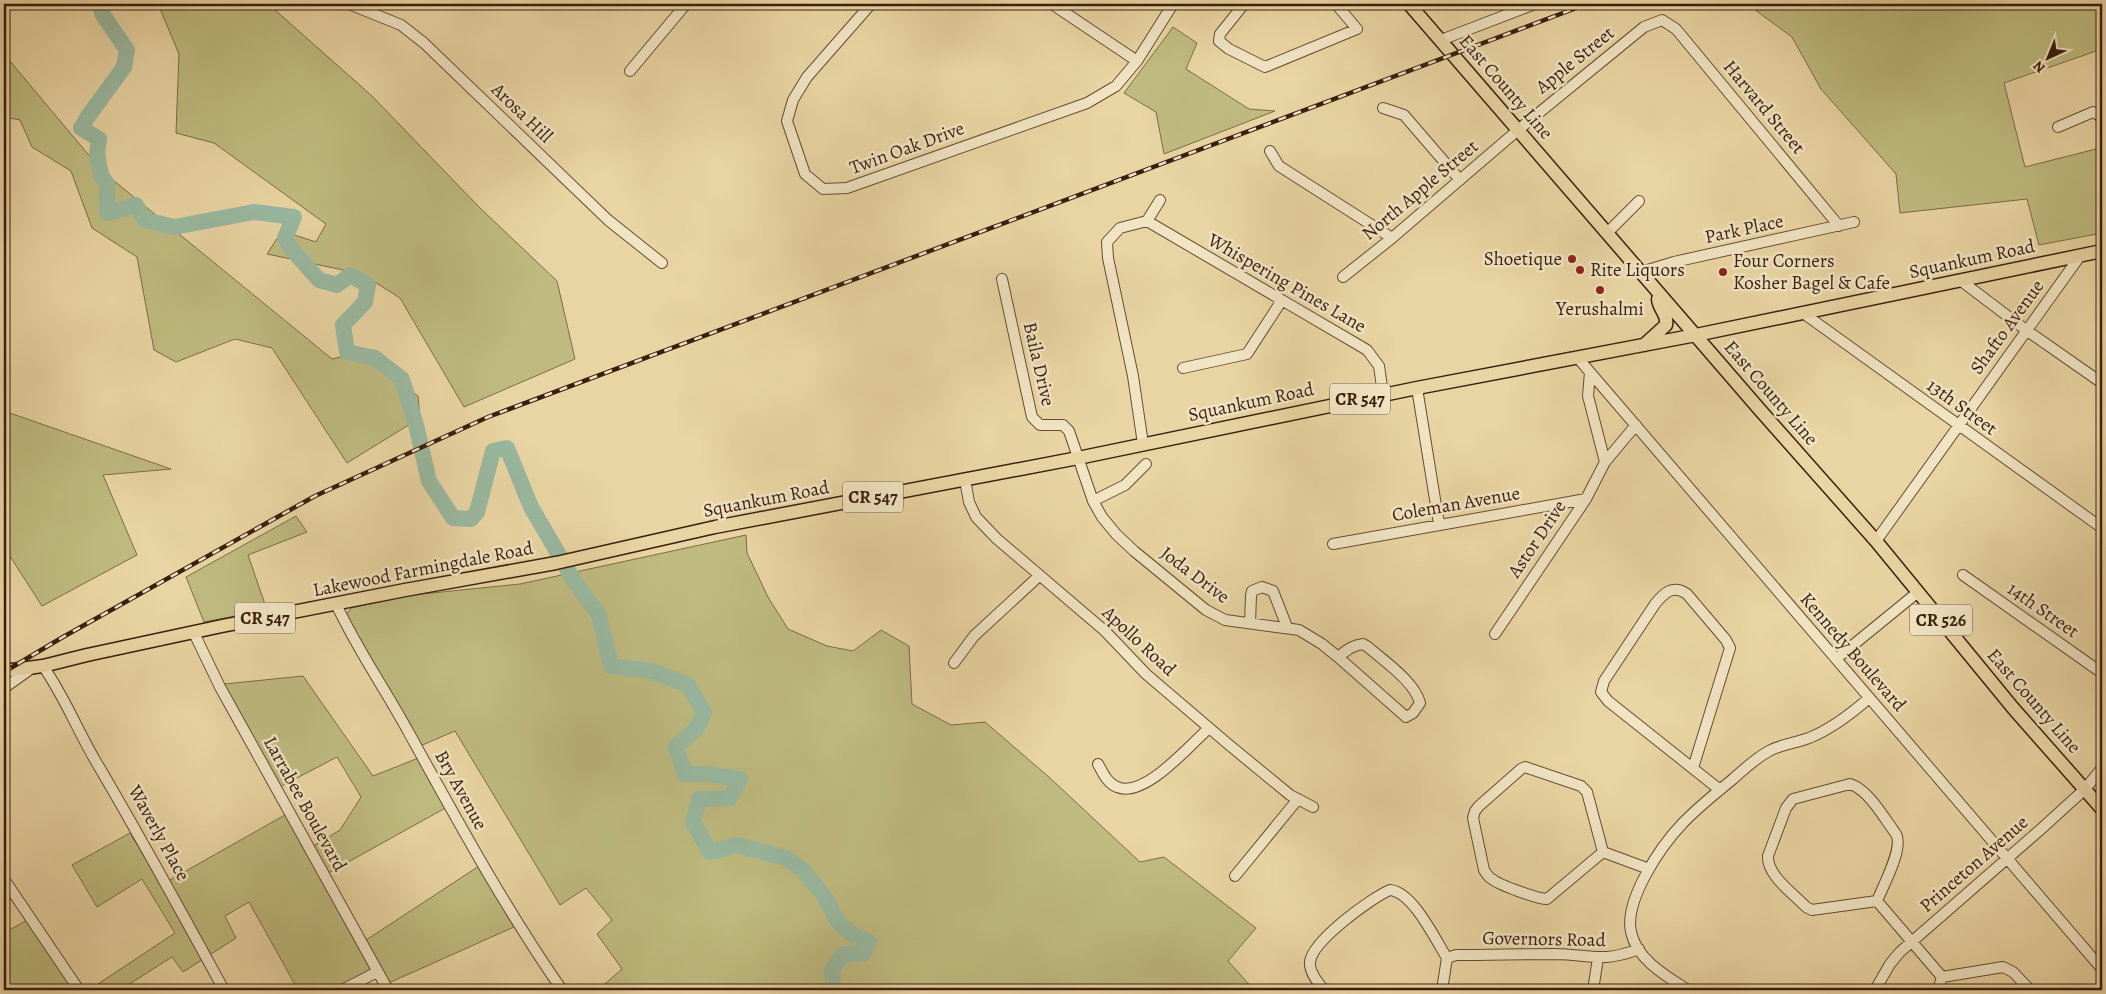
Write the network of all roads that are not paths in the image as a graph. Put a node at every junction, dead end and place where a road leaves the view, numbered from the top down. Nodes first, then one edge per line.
1 (349, 4) edge
2 (686, 4) edge
3 (871, 4) edge
4 (1174, 4) edge
5 (1244, 4) edge
6 (1336, 4) edge
7 (1409, 4) edge
8 (1535, 4) edge
9 (1056, 5) edge
10 (1657, 21) joint
11 (1441, 40) junction
12 (1137, 61) junction
13 (630, 71) dead end
14 (1383, 108) dead end
15 (2102, 121) edge
16 (2058, 127) dead end
17 (1518, 130) junction
18 (1270, 151) dead end
19 (1460, 180) junction
20 (1160, 200) dead end
21 (1639, 201) dead end
22 (1147, 221) junction
23 (1854, 222) dead end
24 (1839, 226) junction
25 (1608, 232) junction
26 (1392, 238) junction
27 (2102, 251) edge
28 (2080, 256) junction
29 (662, 263) dead end
30 (1641, 272) junction
31 (1343, 277) dead end
32 (1002, 279) dead end
33 (1960, 280) junction
34 (1658, 291) junction
35 (1282, 300) junction
36 (1803, 313) junction
37 (2026, 330) junction
38 (1696, 335) junction
39 (1644, 345) junction
40 (1577, 357) junction
41 (1182, 368) dead end
42 (1590, 372) junction
43 (2102, 383) edge
44 (1417, 388) junction
45 (1384, 394) junction
46 (1636, 425) junction
47 (1958, 426) junction
48 (1143, 444) junction
49 (1078, 458) junction
50 (1605, 462) junction
51 (1146, 464) dead end
52 (965, 480) junction
53 (1586, 499) junction
54 (1093, 501) junction
55 (1439, 524) junction
56 (2102, 528) edge
57 (1876, 541) junction
58 (1333, 544) dead end
59 (556, 563) joint
60 (1039, 576) junction
61 (1963, 576) dead end
62 (1918, 592) junction
63 (336, 604) junction
64 (1250, 623) junction
65 (1287, 627) junction
66 (194, 633) junction
67 (1495, 634) dead end
68 (1338, 657) junction
69 (1836, 659) junction
70 (954, 664) dead end
71 (38, 667) junction
72 (4, 671) edge
73 (2102, 673) edge
74 (4, 688) edge
75 (1869, 698) junction
76 (1209, 728) junction
77 (1098, 764) dead end
78 (1693, 768) junction
79 (2102, 768) edge
80 (2085, 789) junction
81 (1720, 790) junction
82 (1298, 799) junction
83 (1313, 807) dead end
84 (2102, 808) edge
85 (1603, 852) junction
86 (2007, 858) junction
87 (1649, 869) junction
88 (1235, 876) dead end
89 (4, 878) edge
90 (1877, 901) junction
91 (1911, 942) junction
92 (1639, 949) junction
93 (1447, 958) junction
94 (1598, 958) junction
95 (2102, 969) edge
96 (377, 972) junction
97 (1942, 977) junction
98 (79, 990) edge
99 (224, 990) edge
100 (342, 990) edge
101 (388, 990) edge
102 (562, 990) edge
103 (1324, 990) edge
104 (1442, 990) edge
105 (1593, 990) edge
106 (1688, 990) edge
107 (1875, 990) edge
108 (1938, 990) edge
109 (2030, 990) edge

1 - 29 street, Arosa Hill
2 - 13 street
3 - 12 street, Twin Oak Drive
4 - 12 street, Twin Oak Drive
5 - 6 street
7 - 11 main road, East County Line / CR 526
8 - 11 street
9 - 12 street
10 - 17 street, Apple Street
10 - 24 street, Harvard Street
11 - 17 main road, East County Line / CR 526
14 - 19 street
15 - 16 street
17 - 19 street, North Apple Street
17 - 25 main road, East County Line / CR 526
18 - 26 street
19 - 26 street, North Apple Street
20 - 22 street
21 - 25 street
22 - 35 street, Whispering Pines Lane
22 - 48 street
23 - 24 street, Park Place
24 - 30 street, Park Place
25 - 30 main road, East County Line / CR 526
26 - 31 street, North Apple Street
27 - 28 main road, Squankum Road / CR 547
28 - 33 main road, Squankum Road / CR 547
28 - 37 street, Shafto Avenue
30 - 34 main road, East County Line / CR 526
32 - 49 street, Baila Drive
33 - 36 main road, Squankum Road / CR 547
33 - 37 street
34 - 38 main road, East County Line / CR 526
34 - 39 main road
35 - 41 street
35 - 45 street, Whispering Pines Lane
36 - 38 main road, Squankum Road / CR 547
36 - 47 street, 13th Street
37 - 43 street
37 - 47 street, Shafto Avenue
38 - 39 main road, Squankum Road / CR 547
38 - 57 main road, East County Line / CR 526
39 - 40 main road, Squankum Road / CR 547
40 - 42 street, Kennedy Boulevard
40 - 44 main road, Squankum Road / CR 547
42 - 46 street, Kennedy Boulevard
42 - 50 street
44 - 45 main road, Squankum Road / CR 547
44 - 55 street
45 - 48 main road, Squankum Road / CR 547
46 - 50 street, Astor Drive
46 - 69 street, Kennedy Boulevard
47 - 56 street, 13th Street
47 - 57 street, Shafto Avenue
48 - 49 main road, Squankum Road / CR 547
49 - 52 main road, Squankum Road / CR 547
49 - 54 street, Joda Drive
50 - 53 street, Astor Drive
51 - 54 street
52 - 59 main road, Squankum Road / CR 547
52 - 60 street, Apollo Road
53 - 55 street, Coleman Avenue
53 - 67 street, Astor Drive
54 - 64 street, Joda Drive
55 - 58 street, Coleman Avenue
57 - 62 main road, East County Line / CR 526
59 - 63 main road, Lakewood Farmingdale Road / CR 547
60 - 70 street
60 - 76 street, Apollo Road
61 - 73 street, 14th Street
62 - 69 street
62 - 80 main road, East County Line / CR 526
63 - 66 main road, Lakewood Farmingdale Road / CR 547
63 - 102 street, Bry Avenue
64 - 65 street, Joda Drive
64 - 65 street
65 - 68 street, Joda Drive
66 - 71 main road, Lakewood Farmingdale Road / CR 547
66 - 96 street, Larrabee Boulevard
68 - 68 street, Joda Drive
69 - 75 street, Kennedy Boulevard
71 - 72 main road, Lakewood Farmingdale Road / CR 547
71 - 74 street
71 - 99 street, Waverly Place
75 - 81 street
75 - 86 street, Kennedy Boulevard
76 - 77 street
76 - 82 street, Apollo Road
78 - 78 street
78 - 81 street
79 - 80 street, Princeton Avenue
80 - 84 main road, East County Line / CR 526
80 - 86 street, Princeton Avenue
81 - 87 street
82 - 83 street, Apollo Road
82 - 88 street
85 - 85 street
85 - 87 street
86 - 91 street, Princeton Avenue
86 - 95 street, Kennedy Boulevard
87 - 92 street
89 - 98 street
90 - 90 street
90 - 91 street
91 - 97 street
91 - 107 street, Princeton Avenue
92 - 94 street, Governors Road
92 - 106 street
93 - 94 street, Governors Road
93 - 103 street
93 - 104 street
94 - 105 street
96 - 100 street
96 - 101 street, Larrabee Boulevard
97 - 108 street
97 - 109 street

